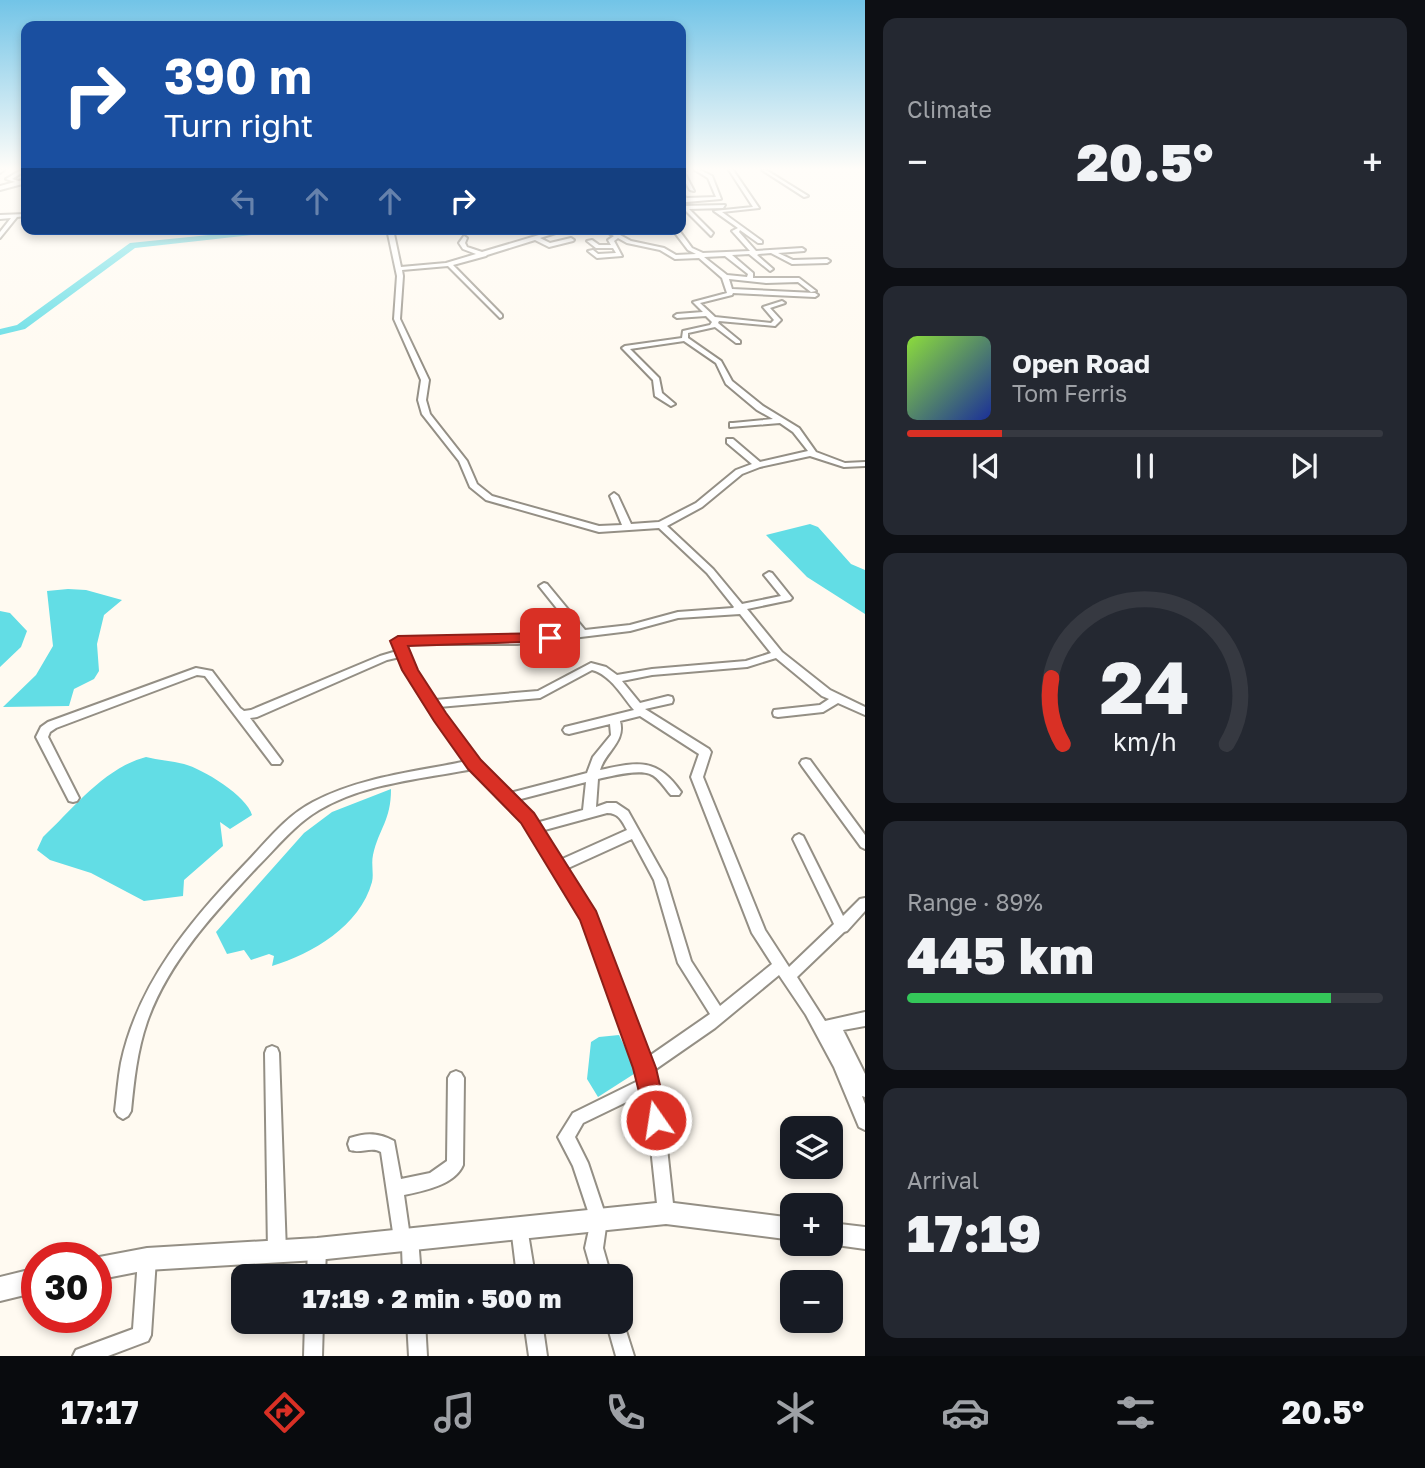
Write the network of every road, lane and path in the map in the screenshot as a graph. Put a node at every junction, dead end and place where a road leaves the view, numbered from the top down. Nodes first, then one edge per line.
1 (737, 233) edge
2 (746, 233) edge
3 (392, 235) edge
4 (548, 235) edge
5 (680, 235) edge
6 (618, 236) joint
7 (464, 238) dead end
8 (537, 239) junction
9 (571, 240) dead end
10 (590, 242) dead end
11 (760, 242) dead end
12 (615, 246) junction
13 (802, 250) dead end
14 (591, 251) dead end
15 (774, 253) junction
16 (727, 254) junction
17 (754, 254) junction
18 (484, 256) junction
19 (701, 256) junction
20 (827, 261) dead end
21 (449, 264) junction
22 (398, 269) junction
23 (770, 269) dead end
24 (725, 277) junction
25 (741, 278) junction
26 (750, 279) junction
27 (728, 291) junction
28 (757, 292) junction
29 (782, 303) dead end
30 (500, 316) dead end
31 (677, 316) dead end
32 (713, 321) junction
33 (685, 339) junction
34 (738, 342) dead end
35 (703, 351) junction
36 (671, 404) dead end
37 (780, 421) junction
38 (733, 425) dead end
39 (730, 441) dead end
40 (813, 453) junction
41 (865, 464) edge
42 (758, 465) junction
43 (614, 496) dead end
44 (661, 525) junction
45 (628, 528) junction
46 (769, 575) dead end
47 (544, 586) dead end
48 (739, 610) junction
49 (583, 633) junction
50 (550, 638) junction
51 (403, 653) junction
52 (778, 654) junction
53 (561, 658) dead end
54 (615, 680) junction
55 (837, 699) junction
56 (668, 700) dead end
57 (433, 704) junction
58 (639, 709) junction
59 (865, 711) edge
60 (778, 713) dead end
61 (242, 715) junction
62 (614, 719) junction
63 (569, 730) dead end
64 (276, 761) dead end
65 (475, 764) junction
66 (806, 764) dead end
67 (592, 776) junction
68 (675, 792) dead end
69 (73, 798) dead end
70 (509, 798) junction
71 (589, 813) junction
72 (534, 828) junction
73 (635, 832) junction
74 (799, 839) dead end
75 (865, 844) edge
76 (559, 866) junction
77 (865, 903) edge
78 (842, 927) junction
79 (785, 970) junction
80 (719, 1016) junction
81 (865, 1019) edge
82 (827, 1027) junction
83 (272, 1053) dead end
84 (647, 1076) junction
85 (456, 1078) dead end
86 (865, 1090) edge
87 (123, 1111) dead end
88 (865, 1122) edge
89 (356, 1144) dead end
90 (395, 1188) junction
91 (666, 1213) junction
92 (599, 1220) junction
93 (519, 1227) junction
94 (780, 1227) edge
95 (843, 1235) edge
96 (865, 1238) edge
97 (406, 1239) junction
98 (317, 1249) junction
99 (277, 1252) junction
100 (147, 1259) junction
101 (316, 1264) edge
102 (410, 1264) edge
103 (524, 1264) edge
104 (599, 1264) edge
105 (112, 1266) edge
106 (21, 1284) edge
107 (0, 1289) edge
108 (314, 1334) edge
109 (417, 1334) edge
110 (534, 1334) edge
111 (619, 1334) edge
112 (82, 1356) edge
113 (313, 1356) edge
114 (418, 1356) edge
115 (535, 1356) edge
116 (625, 1356) edge

1 - 17 street
2 - 11 street
3 - 22 street
4 - 8 street
5 - 19 street
6 - 12 street
6 - 19 street
7 - 18 street
8 - 9 street
8 - 18 street
10 - 12 street
12 - 14 street
13 - 15 street
15 - 17 street
15 - 20 street
16 - 17 street
16 - 19 street
16 - 26 street
17 - 23 street
18 - 21 street
19 - 24 street
21 - 22 street
21 - 30 street
22 - 45 street
24 - 25 street
24 - 27 street
25 - 26 street
25 - 28 street
26 - 28 street
27 - 28 street
27 - 32 street
29 - 32 street
31 - 32 street
32 - 33 street
32 - 34 street
32 - 35 street
33 - 35 street
33 - 36 street
35 - 37 street
37 - 38 street
37 - 40 street
39 - 42 street
40 - 41 street
40 - 42 street
42 - 44 street
43 - 45 street
44 - 45 street
44 - 48 street
46 - 48 street
47 - 49 street
48 - 49 street
48 - 52 street
49 - 50 street
50 - 51 street
50 - 53 street
51 - 57 street
51 - 61 street
52 - 54 street
52 - 55 street
54 - 57 street
54 - 58 street
55 - 59 street
55 - 60 street
56 - 58 street
57 - 65 street
58 - 62 street
58 - 79 street
61 - 64 street
61 - 69 street
62 - 63 street
62 - 67 street
65 - 70 street
65 - 87 street
66 - 75 street
67 - 68 street
67 - 70 street
67 - 71 street
70 - 72 street
71 - 72 street
71 - 73 street
72 - 76 street
73 - 76 street
73 - 80 street
74 - 78 street
76 - 84 street
77 - 78 street
78 - 79 street
79 - 80 street
79 - 82 street
80 - 84 street
81 - 82 street
82 - 86 street
82 - 88 street
83 - 99 street
84 - 91 street
84 - 92 street
85 - 90 street
89 - 90 street
90 - 97 street
91 - 92 main road
91 - 94 main road
92 - 93 main road
92 - 104 street
93 - 97 main road
93 - 103 street
95 - 96 main road
97 - 98 main road
97 - 102 street
98 - 99 main road
98 - 101 street
99 - 100 main road
100 - 105 main road
100 - 112 street
106 - 107 main road
108 - 113 street
109 - 114 street
110 - 115 street
111 - 116 street

